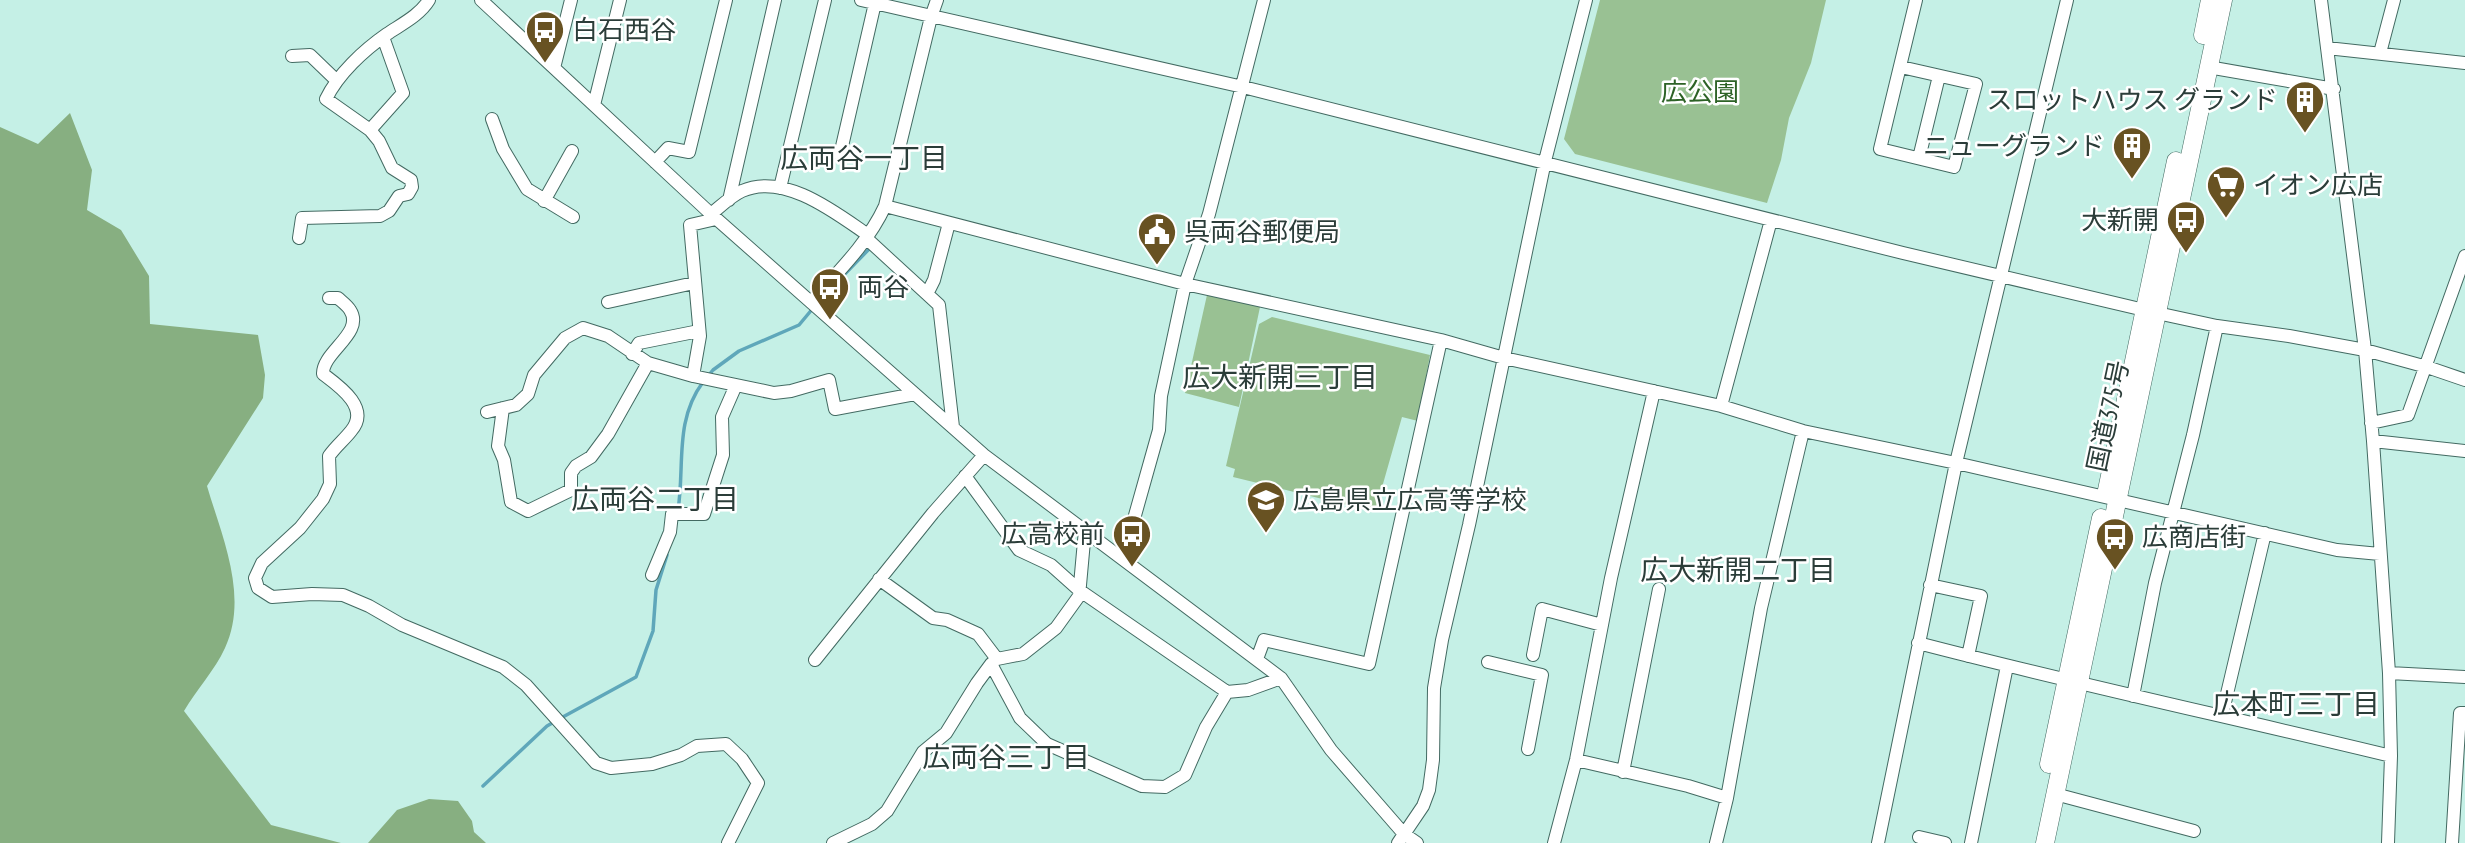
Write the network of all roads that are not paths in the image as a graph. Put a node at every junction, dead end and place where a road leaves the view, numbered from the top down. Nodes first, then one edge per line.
1 (429, 0) edge
2 (481, 0) edge
3 (571, 0) edge
4 (620, 0) edge
5 (726, 0) edge
6 (775, 0) edge
7 (825, 0) edge
8 (861, 0) edge
9 (937, 0) edge
10 (1264, 0) edge
11 (1586, 0) edge
12 (1916, 0) edge
13 (2067, 0) edge
14 (2210, 0) edge
15 (2223, 0) edge
16 (2321, 0) edge
17 (2393, 0) edge
18 (875, 3) junction
19 (931, 17) junction
20 (383, 37) junction
21 (2327, 48) junction
22 (2380, 53) junction
23 (292, 56) dead end
24 (2465, 63) edge
25 (2208, 66) junction
26 (1900, 67) junction
27 (554, 68) junction
28 (1939, 76) junction
29 (337, 81) junction
30 (1243, 87) junction
31 (2334, 89) junction
32 (594, 105) junction
33 (492, 119) dead end
34 (370, 130) junction
35 (572, 151) dead end
36 (840, 155) dead end
37 (1919, 158) junction
38 (1545, 161) junction
39 (655, 162) junction
40 (780, 188) junction
41 (729, 200) junction
42 (544, 201) junction
43 (885, 206) junction
44 (573, 217) dead end
45 (714, 217) junction
46 (1771, 220) junction
47 (949, 223) junction
48 (867, 237) junction
49 (299, 238) dead end
50 (2465, 256) edge
51 (2002, 276) junction
52 (694, 283) junction
53 (1185, 284) junction
54 (926, 294) junction
55 (329, 298) dead end
56 (608, 302) dead end
57 (811, 302) junction
58 (2150, 312) junction
59 (2217, 326) junction
60 (699, 331) junction
61 (1441, 340) junction
62 (2365, 350) junction
63 (632, 354) junction
64 (1504, 358) junction
65 (648, 363) junction
66 (2427, 367) junction
67 (693, 376) junction
68 (2465, 380) edge
69 (736, 385) junction
70 (1654, 391) junction
71 (915, 394) junction
72 (1721, 406) junction
73 (503, 408) junction
74 (487, 412) dead end
75 (2371, 423) junction
76 (953, 427) junction
77 (1803, 431) junction
78 (2373, 441) junction
79 (2465, 452) edge
80 (984, 455) junction
81 (1956, 463) junction
82 (965, 476) junction
83 (2111, 498) junction
84 (2174, 512) junction
85 (1085, 530) junction
86 (2265, 533) junction
87 (2379, 554) junction
88 (1123, 558) junction
89 (652, 575) dead end
90 (879, 579) junction
91 (1930, 585) junction
92 (1659, 589) dead end
93 (1079, 590) junction
94 (1602, 625) junction
95 (1918, 643) junction
96 (1533, 655) dead end
97 (1968, 656) junction
98 (1257, 659) junction
99 (815, 660) dead end
100 (994, 661) junction
101 (1488, 662) dead end
102 (2007, 666) junction
103 (2465, 670) edge
104 (2389, 673) junction
105 (2465, 677) edge
106 (1281, 678) junction
107 (2073, 682) junction
108 (1227, 692) junction
109 (2133, 696) junction
110 (2465, 713) edge
111 (2222, 715) junction
112 (1528, 749) dead end
113 (2391, 756) junction
114 (1576, 760) junction
115 (1623, 772) junction
116 (2055, 794) junction
117 (1727, 798) junction
118 (2460, 799) edge
119 (2194, 831) dead end
120 (1919, 837) dead end
121 (1401, 839) edge
122 (728, 843) edge
123 (833, 843) edge
124 (1417, 843) edge
125 (1555, 843) edge
126 (1716, 843) edge
127 (1878, 843) edge
128 (1945, 843) edge
129 (1971, 843) edge
130 (2033, 843) edge
131 (2045, 843) edge
132 (2388, 843) edge
133 (2452, 843) edge

1 - 20 street
2 - 27 street
3 - 27 street
4 - 32 street
5 - 39 street
6 - 41 street
7 - 40 street
8 - 18 street
9 - 19 street
10 - 30 street
11 - 38 street
12 - 26 street
13 - 51 street
14 - 58 highway, 国道375号
15 - 25 highway, 国道375号
16 - 21 street
17 - 22 street
18 - 19 street
18 - 36 street
19 - 30 street
19 - 43 street
20 - 29 street
20 - 34 street
21 - 22 street
21 - 31 street
22 - 24 street
23 - 29 street
25 - 31 street
25 - 58 highway, 国道375号
26 - 28 street
26 - 37 street
27 - 32 street
28 - 37 street
28 - 37 street
29 - 34 street
30 - 38 street
30 - 53 street
31 - 62 street
32 - 39 street
33 - 42 street
34 - 49 street
35 - 42 street
38 - 46 street
38 - 64 street
39 - 45 street
40 - 41 street
40 - 48 street
41 - 45 street
42 - 44 street
43 - 47 street
43 - 48 street
45 - 52 street
45 - 57 street
46 - 51 street
46 - 72 street
47 - 53 street
47 - 54 street
48 - 54 street
48 - 57 street
50 - 66 street
51 - 58 street
51 - 81 street
52 - 56 street
52 - 60 street
53 - 61 street
53 - 88 street
54 - 76 street
55 - 122 street
57 - 71 street
58 - 59 street
58 - 83 highway, 国道375号
59 - 62 street
59 - 84 street
60 - 63 street
60 - 67 street
61 - 64 street
61 - 98 street
62 - 66 street
62 - 75 street
63 - 65 street
63 - 73 street
64 - 70 street
64 - 121 street
65 - 67 street
65 - 73 street
66 - 68 street
66 - 75 street
67 - 69 street
69 - 71 street
69 - 89 street
70 - 72 street
70 - 94 street
71 - 76 street
72 - 77 street
73 - 74 street
75 - 78 street
76 - 80 street
77 - 81 street
77 - 117 street
78 - 79 street
78 - 87 street
80 - 82 street
80 - 85 street
81 - 83 street
81 - 91 street
82 - 90 street
82 - 93 street
83 - 84 street
83 - 107 highway, 国道375号
84 - 86 street
84 - 109 street
85 - 88 street
85 - 93 street
86 - 87 street
86 - 111 street
87 - 104 street
88 - 98 street
90 - 99 street
90 - 100 street
91 - 95 street
91 - 97 street
92 - 115 street
93 - 100 street
93 - 108 street
94 - 96 street
94 - 114 street
95 - 97 street
95 - 127 street
97 - 102 street
98 - 106 street
100 - 108 street
100 - 123 street
101 - 112 street
102 - 107 street
102 - 129 street
103 - 105 street
104 - 105 street
104 - 113 street
106 - 108 street
106 - 121 street
107 - 109 street
107 - 116 highway, 国道375号
107 - 130 highway, 国道375号
109 - 111 street
110 - 118 street
111 - 113 street
113 - 132 street
114 - 115 street
114 - 125 street
115 - 117 street
116 - 119 street
116 - 131 highway, 国道375号
117 - 126 street
118 - 133 street
120 - 128 street
121 - 124 street

